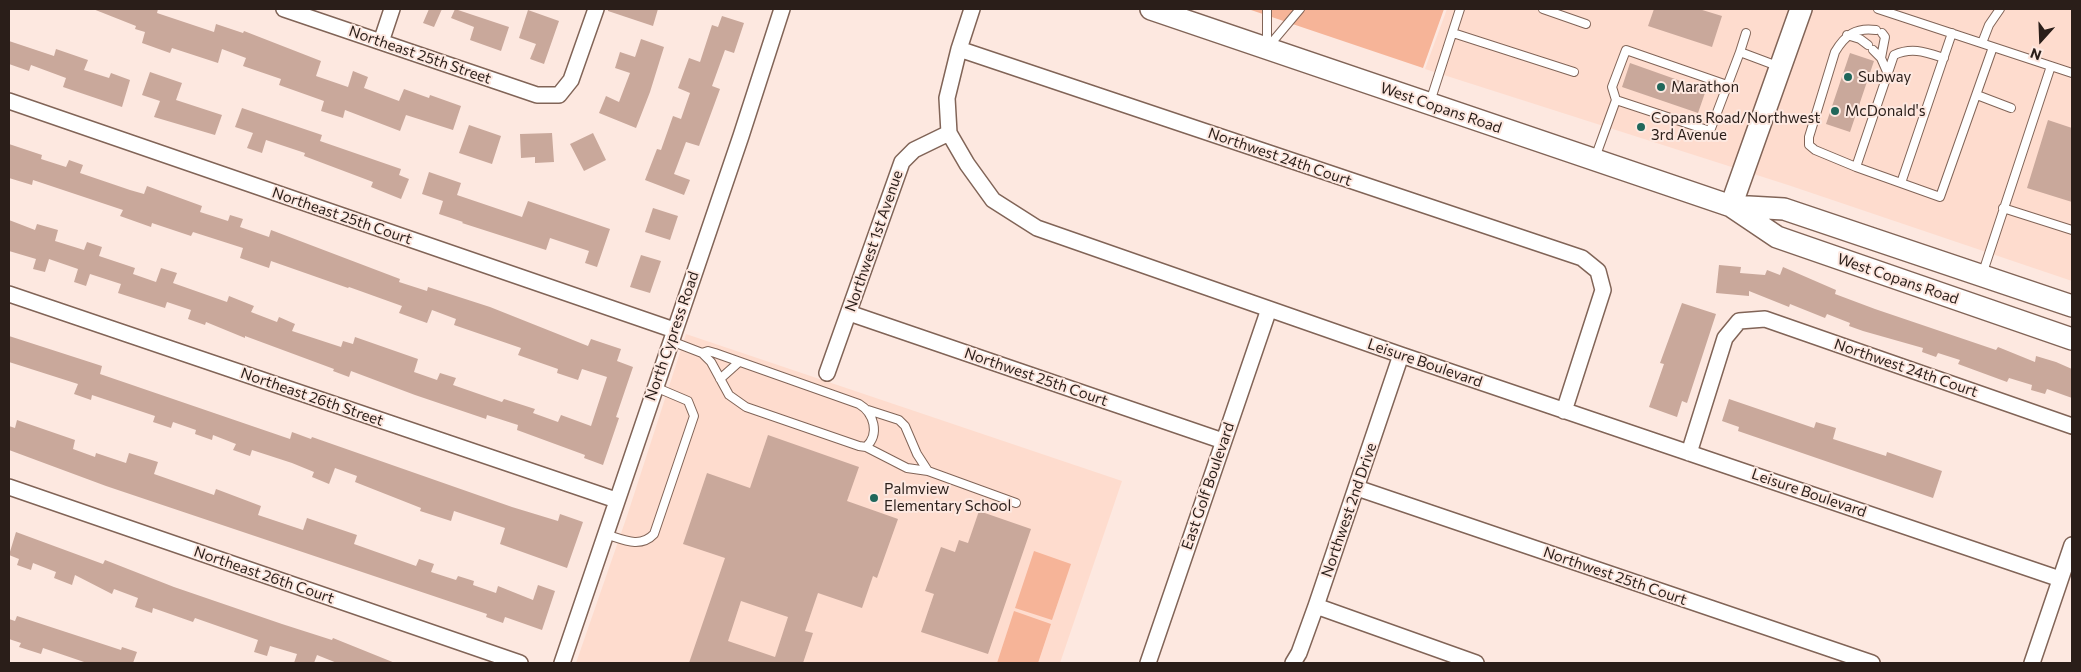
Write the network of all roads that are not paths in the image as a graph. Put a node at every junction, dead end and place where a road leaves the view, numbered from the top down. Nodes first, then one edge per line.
1 (284, 9) edge
2 (392, 9) edge
3 (596, 9) edge
4 (782, 9) edge
5 (972, 9) edge
6 (1151, 9) edge
7 (1267, 9) edge
8 (1300, 9) edge
9 (1460, 9) edge
10 (1543, 9) edge
11 (1801, 9) edge
12 (1878, 9) edge
13 (2000, 9) edge
14 (1586, 24) dead end
15 (1453, 33) junction
16 (1746, 33) dead end
17 (1952, 33) junction
18 (1847, 36) junction
19 (381, 42) junction
20 (1982, 43) junction
21 (1993, 47) junction
22 (1267, 48) junction
23 (959, 49) junction
24 (1740, 52) junction
25 (1881, 58) junction
26 (1944, 58) junction
27 (2051, 66) junction
28 (1780, 67) junction
29 (1574, 72) dead end
30 (2072, 73) edge
31 (1888, 74) junction
32 (1727, 85) junction
33 (1977, 95) junction
34 (1616, 100) junction
35 (9, 101) edge
36 (1429, 104) junction
37 (2011, 108) dead end
38 (949, 133) junction
39 (1595, 160) junction
40 (1856, 166) junction
41 (1901, 183) junction
42 (1731, 206) junction
43 (2003, 208) junction
44 (2072, 230) edge
45 (1982, 275) junction
46 (9, 294) edge
47 (2072, 306) edge
48 (1268, 309) junction
49 (849, 313) junction
50 (673, 335) junction
51 (2072, 339) edge
52 (702, 353) junction
53 (1402, 355) junction
54 (739, 362) junction
55 (827, 373) dead end
56 (720, 379) junction
57 (655, 387) junction
58 (868, 410) junction
59 (1564, 410) junction
60 (2072, 426) edge
61 (1223, 441) junction
62 (866, 447) junction
63 (1689, 453) junction
64 (928, 471) junction
65 (9, 487) edge
66 (1357, 488) junction
67 (616, 500) junction
68 (1016, 503) dead end
69 (605, 534) junction
70 (2072, 545) edge
71 (2060, 579) junction
72 (1316, 606) junction
73 (520, 663) edge
74 (562, 663) edge
75 (1148, 663) edge
76 (1293, 663) edge
77 (1476, 663) edge
78 (1872, 663) edge
79 (2032, 663) edge

1 - 19 street, Northeast 25th Street
2 - 19 street
3 - 19 street, Northeast 25th Street
4 - 50 street, North Cypress Road
5 - 23 street, Leisure Boulevard
6 - 22 main road, West Copans Road
7 - 22 lane
8 - 22 lane
9 - 15 lane
10 - 14 lane
11 - 28 main road
12 - 17 lane
13 - 20 lane
15 - 29 lane
15 - 36 lane
16 - 24 lane
17 - 20 lane
17 - 26 lane
18 - 25 lane
18 - 25 lane
18 - 40 lane
20 - 21 lane
21 - 27 lane
21 - 33 lane
22 - 36 main road, West Copans Road
23 - 38 street, Leisure Boulevard
23 - 59 street, Northwest 24th Court
24 - 28 lane
24 - 32 lane
25 - 31 lane
26 - 31 lane
26 - 41 lane
27 - 30 lane
27 - 43 lane
28 - 42 main road
31 - 40 lane
32 - 34 lane
32 - 34 lane
33 - 37 lane
33 - 41 lane
34 - 39 lane
35 - 50 street, Northeast 25th Court
36 - 39 main road, West Copans Road
38 - 48 street, Leisure Boulevard
38 - 49 street, Northwest 1st Avenue
39 - 42 main road, West Copans Road
40 - 41 lane
42 - 45 main road, West Copans Road
42 - 51 main road, West Copans Road
43 - 44 lane
43 - 45 lane
45 - 47 main road, West Copans Road
46 - 67 street, Northeast 26th Street
48 - 53 street, Leisure Boulevard
48 - 61 street, East Golf Boulevard
49 - 55 street, Northwest 1st Avenue
49 - 61 street, Northwest 25th Court
50 - 52 lane
50 - 57 street, North Cypress Road
52 - 54 lane
52 - 56 lane
53 - 59 street, Leisure Boulevard
53 - 66 street, Northwest 2nd Drive
54 - 56 lane
54 - 58 lane
56 - 62 lane
57 - 67 street, North Cypress Road
57 - 69 lane
58 - 62 lane
58 - 64 lane
59 - 63 street, Leisure Boulevard
60 - 63 street, Northwest 24th Court
61 - 75 street, East Golf Boulevard
62 - 64 lane
63 - 71 street, Leisure Boulevard
64 - 68 lane
65 - 73 street, Northeast 26th Court
66 - 72 street, Northwest 2nd Drive
66 - 78 street, Northwest 25th Court
67 - 69 street, North Cypress Road
69 - 74 street, North Cypress Road
70 - 71 street
71 - 79 street
72 - 76 street, Northwest 2nd Drive
72 - 77 street

